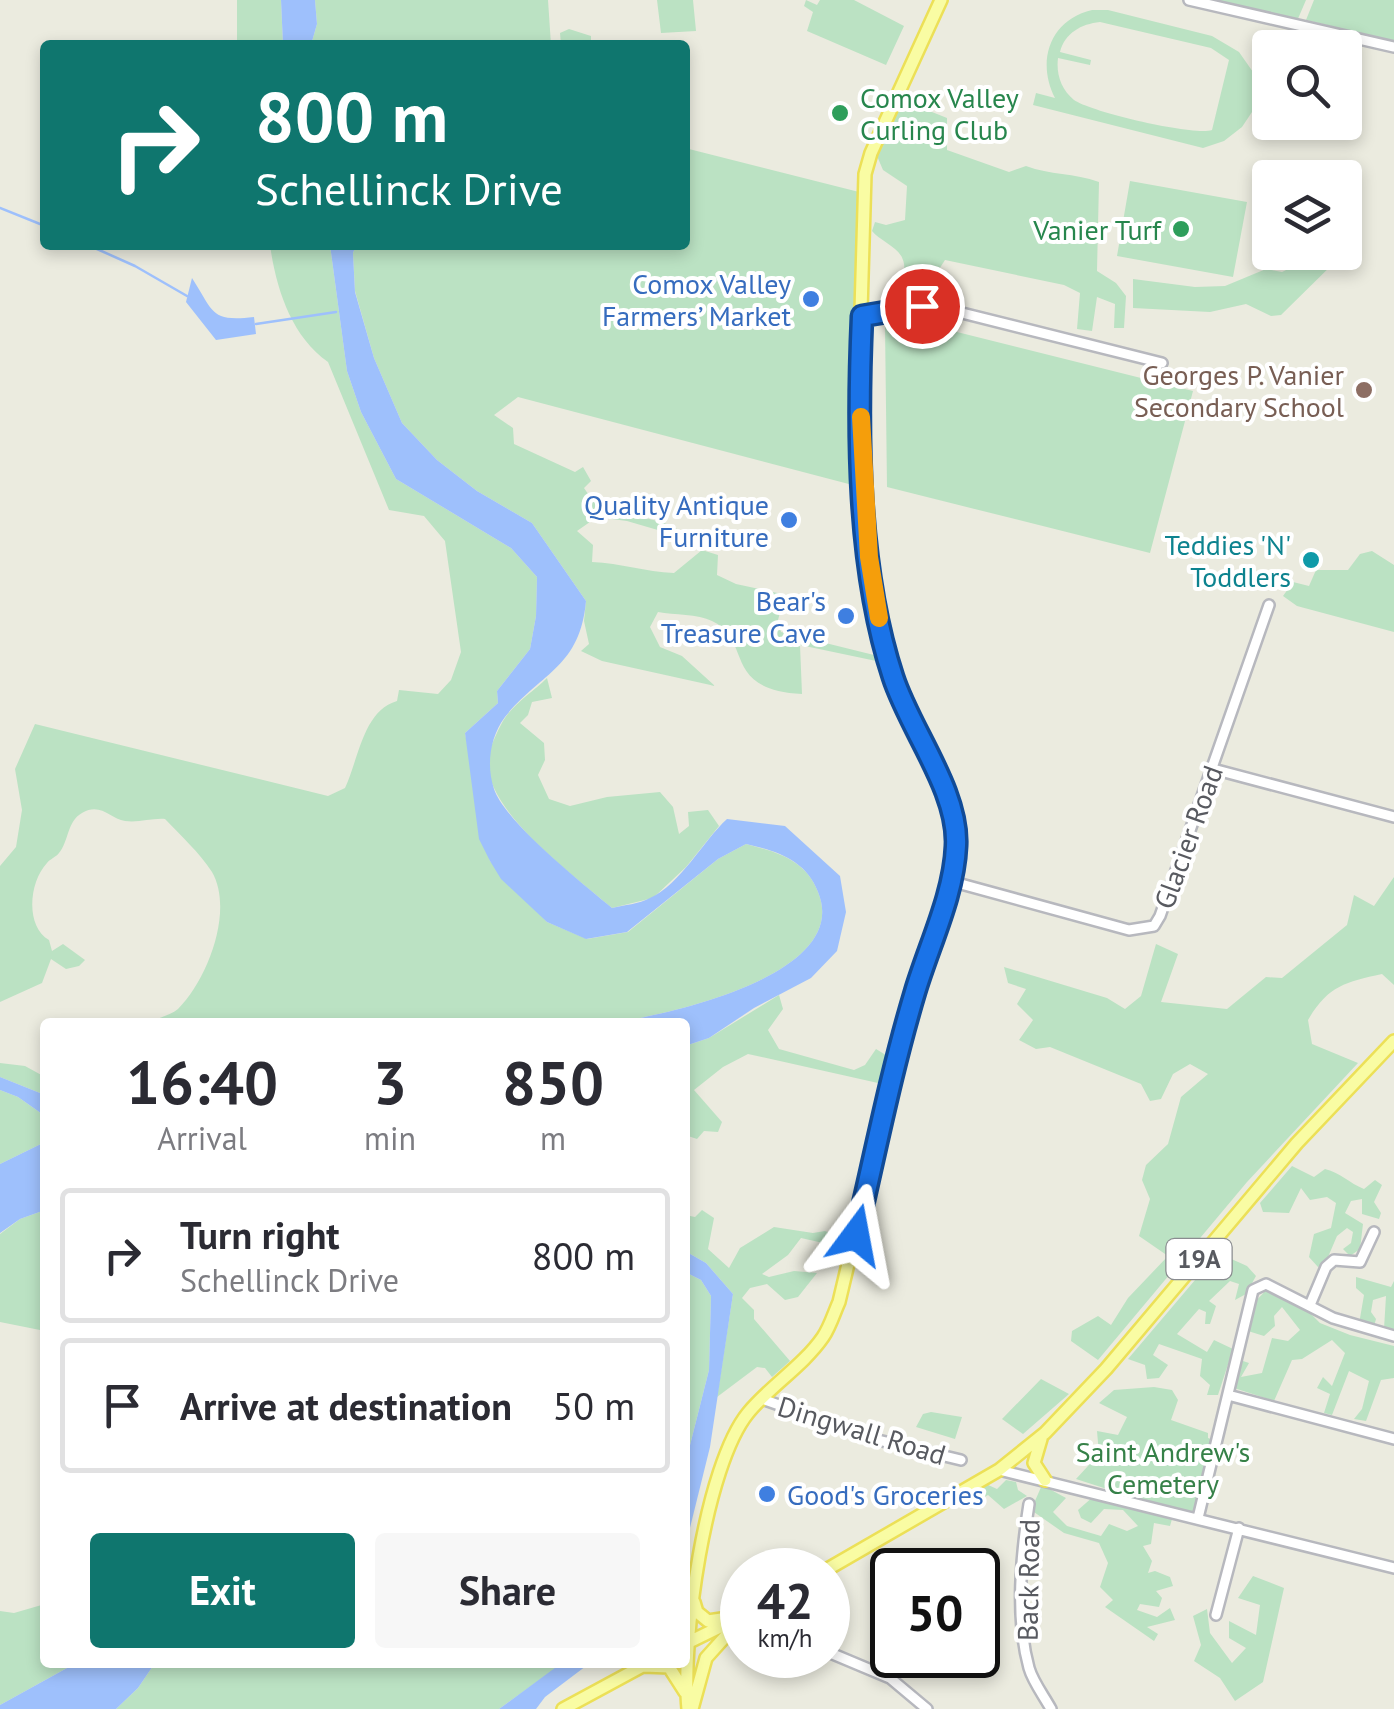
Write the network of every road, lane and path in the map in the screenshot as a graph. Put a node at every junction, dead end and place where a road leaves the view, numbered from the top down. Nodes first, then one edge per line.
1 (941, 0) edge
2 (1190, 0) edge
3 (1394, 47) edge
4 (862, 316) junction
5 (1162, 364) dead end
6 (1270, 605) dead end
7 (1213, 769) junction
8 (1394, 817) edge
9 (950, 881) junction
10 (1394, 1041) edge
11 (1389, 1055) edge
12 (1374, 1232) dead end
13 (1310, 1306) junction
14 (1394, 1336) edge
15 (1228, 1396) junction
16 (762, 1399) junction
17 (1045, 1433) junction
18 (1394, 1439) edge
19 (961, 1460) dead end
20 (999, 1470) junction
21 (1045, 1480) junction
22 (1030, 1504) dead end
23 (1198, 1518) junction
24 (1239, 1528) junction
25 (850, 1556) edge
26 (1394, 1568) edge
27 (692, 1593) junction
28 (690, 1597) edge
29 (690, 1610) edge
30 (1216, 1615) dead end
31 (720, 1620) edge
32 (720, 1627) edge
33 (690, 1641) edge
34 (720, 1642) edge
35 (850, 1661) edge
36 (640, 1668) edge
37 (670, 1668) edge
38 (686, 1668) edge
39 (687, 1695) junction
40 (563, 1709) edge
41 (688, 1709) edge
42 (927, 1709) edge
43 (1051, 1709) edge

1 - 4 main road
2 - 3 street
4 - 5 street
4 - 9 main road
6 - 7 street, Glacier Road
7 - 8 street
7 - 9 street, Glacier Road
9 - 16 main road
10 - 11 main road, 19A
11 - 17 main road, 19A
12 - 13 street
13 - 14 street
13 - 15 street
15 - 18 street
15 - 23 street
16 - 19 street, Dingwall Road
16 - 27 main road
17 - 20 main road, 19A
17 - 21 main road
20 - 21 street
20 - 25 main road, 19A
21 - 23 street
22 - 43 street, Back Road
23 - 24 street
24 - 26 street
24 - 30 street
27 - 28 main road
27 - 29 main road
27 - 31 main road
32 - 33 main road
34 - 41 main road
35 - 42 street
36 - 40 main road
37 - 39 main road
38 - 39 main road
39 - 41 main road

